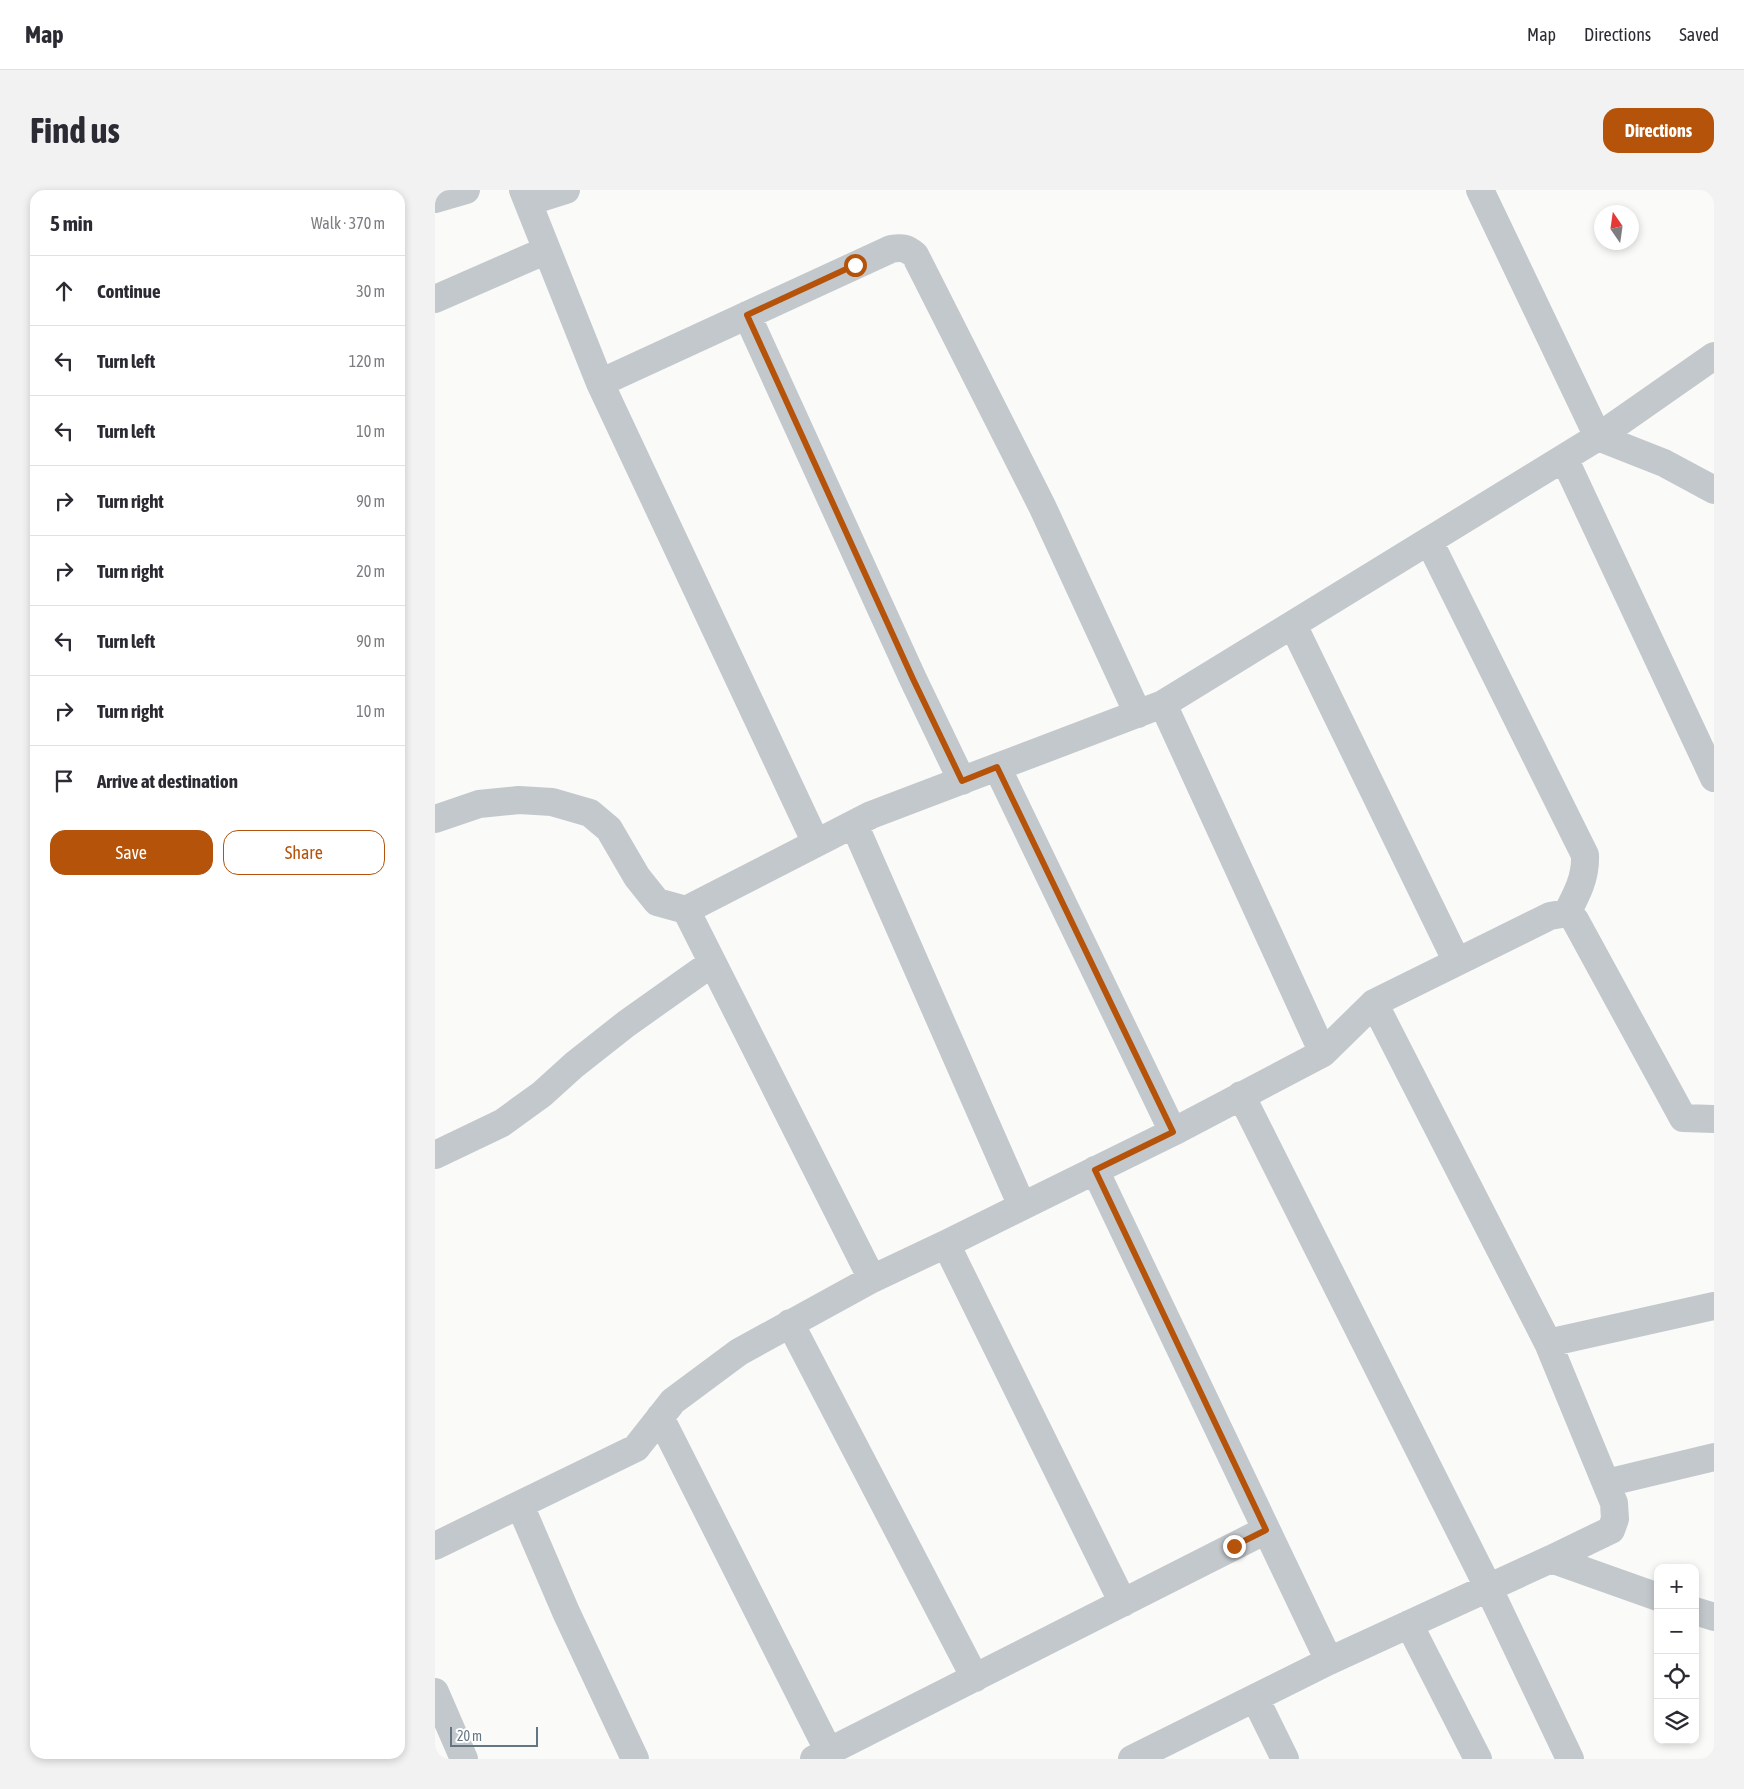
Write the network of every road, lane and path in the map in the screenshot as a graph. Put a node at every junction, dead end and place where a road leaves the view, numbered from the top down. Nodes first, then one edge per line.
1 (466, 190) edge
2 (566, 190) edge
3 (1480, 190) edge
4 (525, 196) edge
5 (435, 199) edge
6 (547, 250) junction
7 (435, 299) edge
8 (747, 315) junction
9 (1714, 356) edge
10 (600, 383) junction
11 (1598, 437) junction
12 (1564, 458) junction
13 (1714, 490) edge
14 (1429, 541) junction
15 (1293, 625) junction
16 (1163, 704) junction
17 (1138, 714) junction
18 (997, 767) junction
19 (1714, 778) edge
20 (962, 781) junction
21 (435, 819) edge
22 (854, 824) junction
23 (816, 843) junction
24 (685, 910) junction
25 (1567, 913) junction
26 (1457, 962) junction
27 (712, 963) junction
28 (1374, 1003) junction
29 (1323, 1053) junction
30 (1241, 1095) junction
31 (1714, 1119) edge
32 (1173, 1132) junction
33 (435, 1155) edge
34 (1095, 1170) junction
35 (1022, 1206) junction
36 (947, 1244) junction
37 (872, 1279) junction
38 (1714, 1306) edge
39 (790, 1323) junction
40 (1548, 1342) junction
41 (660, 1417) junction
42 (1714, 1457) edge
43 (1606, 1483) junction
44 (520, 1506) junction
45 (1266, 1530) junction
46 (435, 1546) edge
47 (1551, 1559) junction
48 (1488, 1587) junction
49 (1654, 1596) edge
50 (1123, 1603) junction
51 (1699, 1612) edge
52 (1714, 1617) edge
53 (1409, 1624) junction
54 (1329, 1661) junction
55 (975, 1678) junction
56 (435, 1692) edge
57 (1255, 1698) junction
58 (822, 1756) edge
59 (464, 1759) edge
60 (635, 1759) edge
61 (1132, 1759) edge
62 (1285, 1759) edge
63 (1478, 1759) edge
64 (1570, 1759) edge

1 - 5 street
2 - 4 street
3 - 11 street
4 - 6 street
6 - 7 street
6 - 10 street
8 - 10 street
8 - 17 street
8 - 20 street
9 - 11 street
10 - 23 street
11 - 12 street
11 - 13 street
12 - 14 street
12 - 19 street
14 - 15 street
14 - 25 street
15 - 16 street
15 - 26 street
16 - 17 street
16 - 29 street
17 - 18 street
18 - 20 street
18 - 32 street
20 - 22 street
21 - 24 street
22 - 23 street
22 - 35 street
23 - 24 street
24 - 27 street
25 - 26 street
25 - 31 street
26 - 28 street
27 - 33 street
27 - 37 street
28 - 29 street
28 - 40 street
29 - 30 street
30 - 32 street
30 - 48 street
32 - 34 street
34 - 35 street
34 - 45 street
35 - 36 street
36 - 37 street
36 - 50 street
37 - 39 street
38 - 40 street
39 - 41 street
39 - 55 street
40 - 43 street
41 - 44 street
41 - 58 street
42 - 43 street
43 - 47 street
44 - 46 street
44 - 60 street
45 - 50 street
45 - 54 street
47 - 48 street
47 - 49 street
48 - 53 street
48 - 64 street
50 - 55 street
51 - 52 street
53 - 54 street
53 - 63 street
54 - 57 street
55 - 58 street
56 - 59 street
57 - 61 street
57 - 62 street

